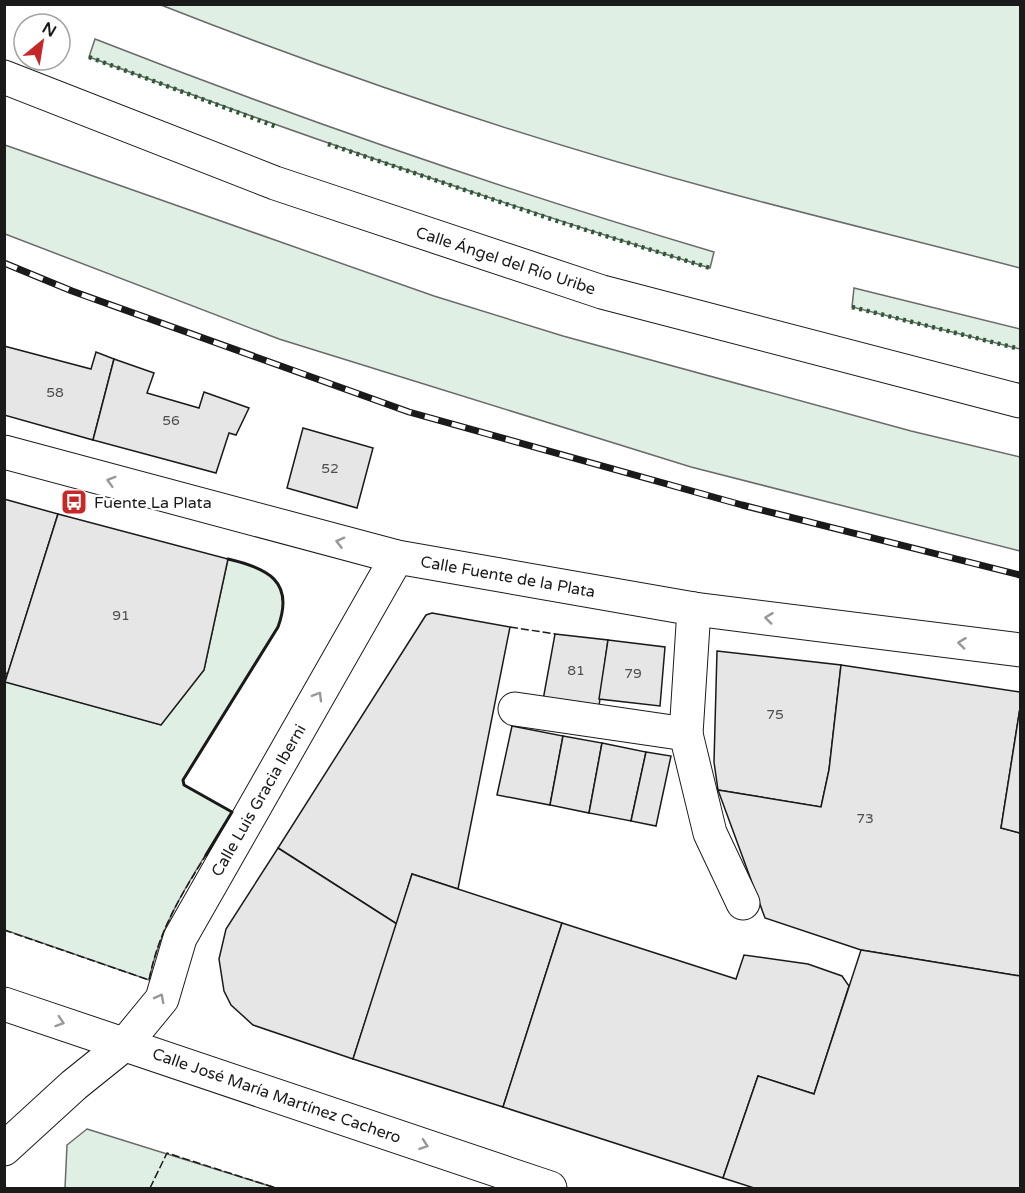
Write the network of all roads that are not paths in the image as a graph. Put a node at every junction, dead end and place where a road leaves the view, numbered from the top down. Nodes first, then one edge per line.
1 (4, 77) edge
2 (1020, 401) edge
3 (4, 452) edge
4 (397, 557) junction
5 (694, 609) junction
6 (1020, 650) edge
7 (515, 709) dead end
8 (686, 734) junction
9 (743, 903) dead end
10 (4, 1004) edge
11 (125, 1044) junction
12 (4, 1149) edge
13 (550, 1188) edge

1 - 2 street, Calle Ángel del Río Uribe
4 -> 3 street, Calle Fuente de la Plata
4 - 5 street, Calle Fuente de la Plata
11 -> 4 street, Calle Luis Gracia Iberni
6 -> 5 street, Calle Fuente de la Plata
5 - 8 street
7 - 8 street
8 - 9 street
10 -> 11 street, Calle José María Martínez Cachero
11 - 12 street, Calle Luis Gracia Iberni
11 -> 13 street, Calle José María Martínez Cachero

